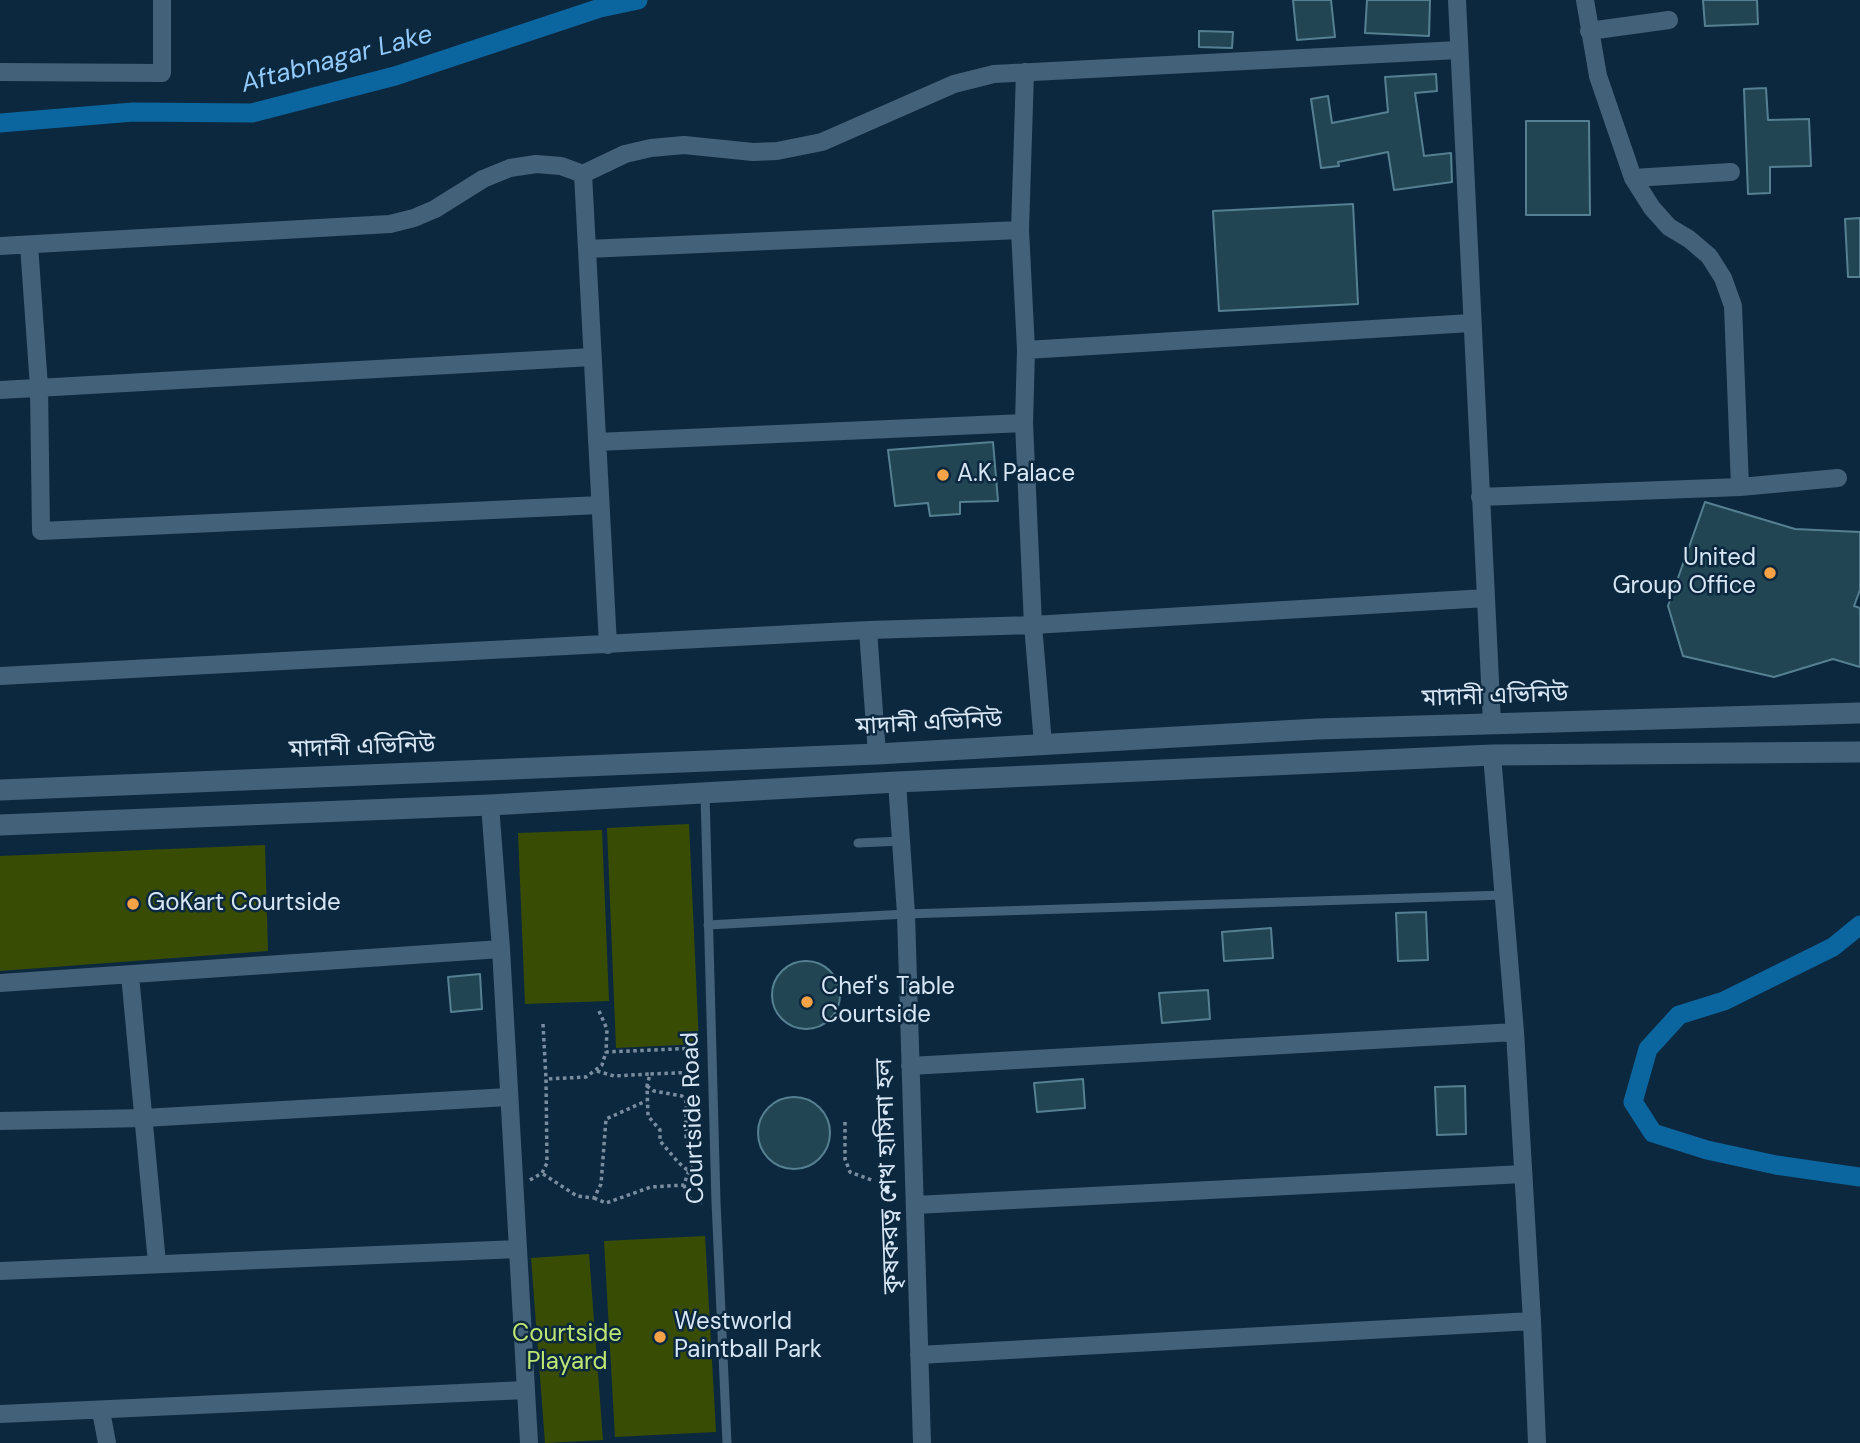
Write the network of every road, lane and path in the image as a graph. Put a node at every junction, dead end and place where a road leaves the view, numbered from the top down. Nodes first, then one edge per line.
1 (162, 0) edge
2 (1457, 0) edge
3 (1585, 0) edge
4 (1669, 20) dead end
5 (1589, 31) junction
6 (1458, 50) junction
7 (0, 72) edge
8 (1025, 72) junction
9 (1731, 172) dead end
10 (583, 174) junction
11 (1633, 178) junction
12 (1020, 230) junction
13 (29, 245) junction
14 (0, 246) edge
15 (587, 249) junction
16 (1471, 323) junction
17 (1026, 350) junction
18 (593, 357) junction
19 (39, 387) junction
20 (0, 390) edge
21 (1024, 423) junction
22 (597, 442) junction
23 (1838, 478) dead end
24 (1740, 487) junction
25 (1480, 497) junction
26 (600, 505) junction
27 (1486, 598) junction
28 (1033, 625) junction
29 (868, 630) junction
30 (608, 645) junction
31 (0, 676) edge
32 (1860, 713) edge
33 (1492, 723) junction
34 (1043, 744) junction
35 (1860, 752) edge
36 (877, 754) junction
37 (1492, 755) junction
38 (701, 761) junction
39 (484, 769) junction
40 (897, 782) junction
41 (0, 790) edge
42 (705, 792) junction
43 (490, 805) junction
44 (0, 825) edge
45 (902, 841) junction
46 (858, 844) dead end
47 (1504, 895) junction
48 (906, 914) junction
49 (708, 925) junction
50 (501, 949) junction
51 (130, 975) junction
52 (0, 983) edge
53 (599, 1011) dead end
54 (543, 1024) dead end
55 (1515, 1032) junction
56 (712, 1048) junction
57 (606, 1052) junction
58 (911, 1066) junction
59 (596, 1071) junction
60 (712, 1071) junction
61 (650, 1074) junction
62 (546, 1079) junction
63 (647, 1086) junction
64 (508, 1097) junction
65 (646, 1101) junction
66 (144, 1118) junction
67 (0, 1121) edge
68 (845, 1122) dead end
69 (689, 1170) junction
70 (542, 1173) junction
71 (1523, 1174) junction
72 (874, 1181) dead end
73 (514, 1182) junction
74 (684, 1185) junction
75 (594, 1198) junction
76 (716, 1202) junction
77 (915, 1205) junction
78 (518, 1249) junction
79 (157, 1263) junction
80 (0, 1271) edge
81 (1532, 1321) junction
82 (919, 1355) junction
83 (526, 1390) junction
84 (101, 1410) junction
85 (0, 1414) edge
86 (107, 1443) edge
87 (529, 1443) edge
88 (727, 1443) edge
89 (922, 1443) edge
90 (1537, 1443) edge

1 - 7 street
2 - 6 street
3 - 5 street
4 - 5 street
5 - 11 street
6 - 8 street
6 - 16 street
8 - 10 street
8 - 12 street
9 - 11 street
10 - 13 street
10 - 15 street
11 - 24 street
12 - 15 street
12 - 17 street
13 - 14 street
13 - 19 street
15 - 18 street
16 - 17 street
16 - 25 street
17 - 21 street
18 - 19 street
18 - 22 street
19 - 20 street
19 - 26 street
21 - 22 street
21 - 28 street
22 - 26 street
23 - 24 street
24 - 25 street
25 - 27 street
26 - 30 street
27 - 28 street
27 - 33 street
28 - 29 street
28 - 34 street
29 - 30 street
29 - 36 street
30 - 31 street
32 - 33 main road, মাদানী এভিনিউ
33 - 34 main road, মাদানী এভিনিউ
34 - 36 main road, মাদানী এভিনিউ
35 - 37 main road
36 - 38 main road, মাদানী এভিনিউ
37 - 40 main road
37 - 47 street
38 - 39 main road, মাদানী এভিনিউ
38 - 42 main road
39 - 41 main road, মাদানী এভিনিউ
39 - 43 main road
40 - 42 main road
40 - 45 street, কৃষকরত্ন শেখ হাসিনা হল
42 - 43 main road
42 - 49 lane, Courtside Road
43 - 44 main road
43 - 50 street
45 - 46 lane
45 - 48 street, কৃষকরত্ন শেখ হাসিনা হল
47 - 48 lane
47 - 55 street
48 - 49 lane
48 - 58 street, কৃষকরত্ন শেখ হাসিনা হল
49 - 56 lane, Courtside Road
50 - 51 street
50 - 64 street
51 - 52 street
51 - 66 street
53 - 57 path
54 - 62 path
55 - 58 street
55 - 71 street
56 - 57 path
56 - 60 lane, Courtside Road
57 - 59 path
58 - 77 street, কৃষকরত্ন শেখ হাসিনা হল
59 - 61 path
59 - 62 path
60 - 61 path
60 - 76 lane, Courtside Road
61 - 63 path
62 - 70 path
63 - 65 path
63 - 69 path
64 - 66 street
64 - 73 street
65 - 69 path
65 - 75 path
66 - 67 street
66 - 79 street
68 - 72 path
69 - 74 path
70 - 73 path
70 - 75 path
71 - 77 street
71 - 81 street
73 - 78 street
74 - 75 path
74 - 76 path
76 - 88 lane, Courtside Road
77 - 82 street, কৃষকরত্ন শেখ হাসিনা হল
78 - 79 street
78 - 83 street
79 - 80 street
81 - 82 street
81 - 90 street
82 - 89 street, কৃষকরত্ন শেখ হাসিনা হল
83 - 84 street
83 - 87 street
84 - 85 street
84 - 86 street

